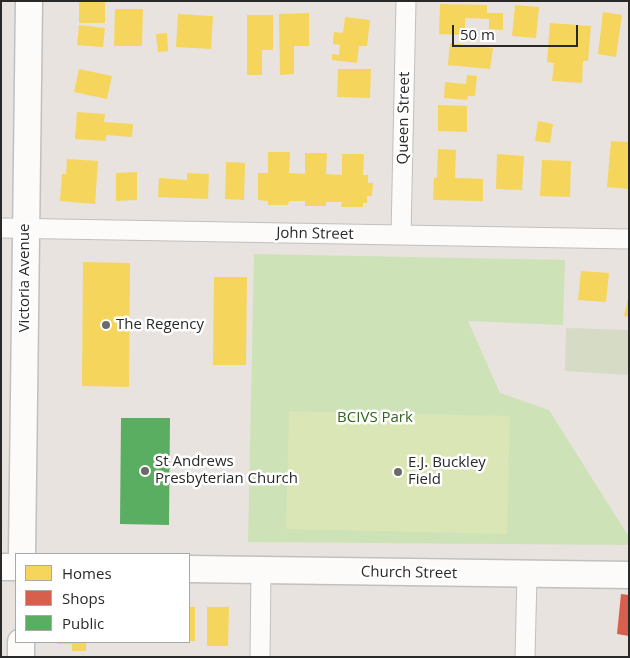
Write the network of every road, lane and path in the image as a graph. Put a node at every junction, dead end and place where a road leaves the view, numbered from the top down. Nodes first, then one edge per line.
1 (28, 1) edge
2 (406, 1) edge
3 (13, 229) edge
4 (401, 235) junction
5 (629, 239) edge
6 (22, 553) edge
7 (1, 566) edge
8 (15, 566) edge
9 (190, 570) edge
10 (261, 571) junction
11 (527, 575) junction
12 (629, 576) edge
13 (21, 643) edge
14 (21, 657) edge
15 (260, 657) edge
16 (525, 657) edge

1 - 3 street, Victoria Avenue
2 - 4 street, Queen Street
3 - 4 street, John Street
3 - 6 street, Victoria Avenue
4 - 5 street, John Street
7 - 8 street
9 - 10 street, Church Street
10 - 11 street, Church Street
10 - 15 street
11 - 12 street, Church Street
11 - 16 street
13 - 14 street

